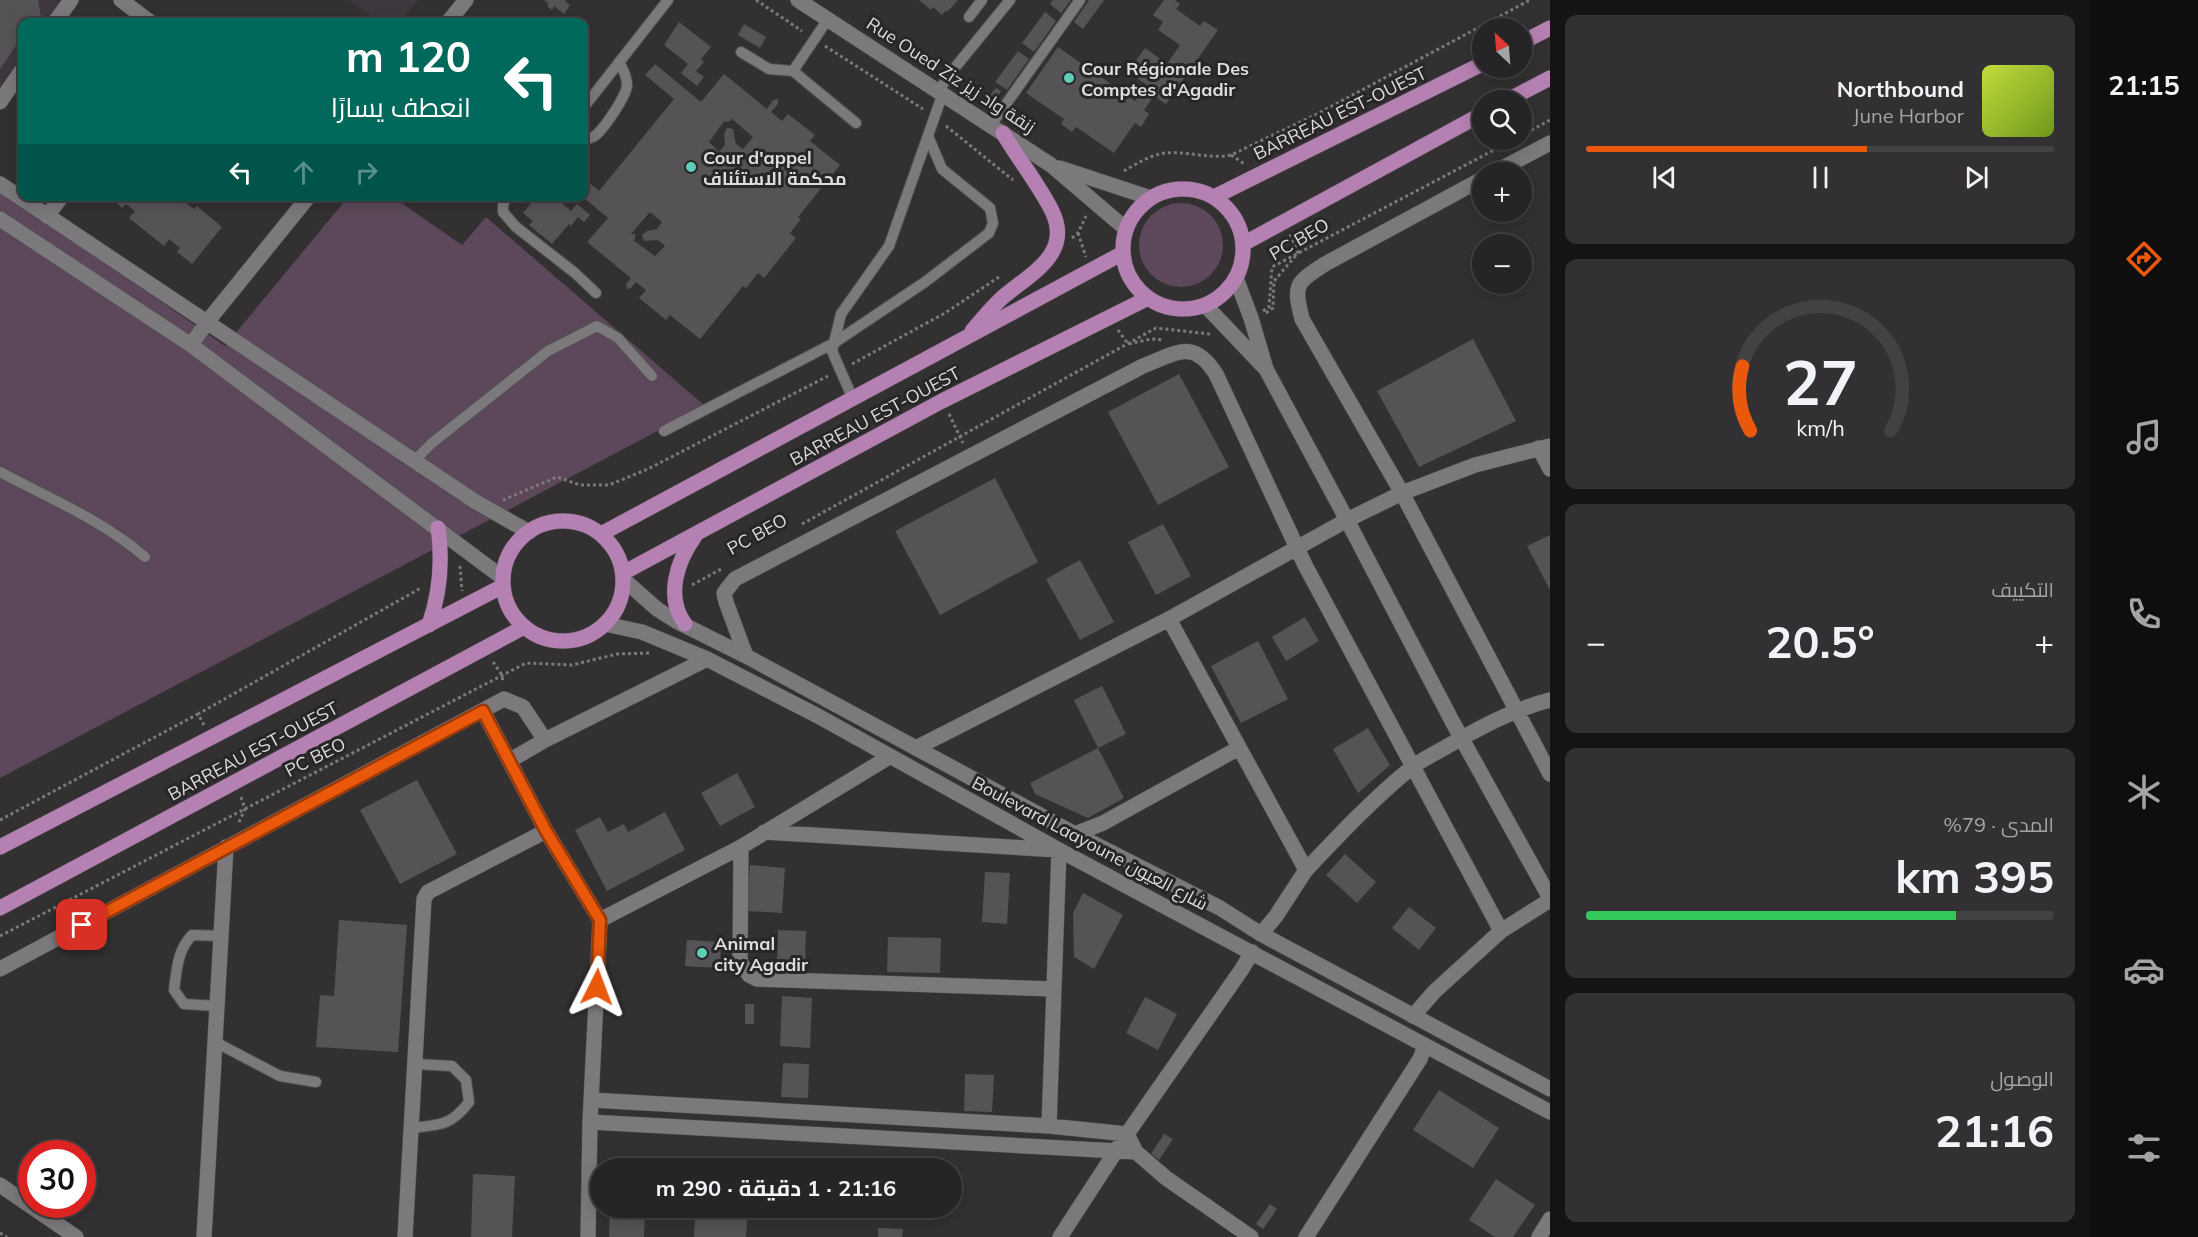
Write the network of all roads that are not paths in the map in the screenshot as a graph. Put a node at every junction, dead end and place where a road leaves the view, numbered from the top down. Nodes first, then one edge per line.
1 (71, 0) edge
2 (122, 0) edge
3 (466, 0) edge
4 (668, 0) edge
5 (798, 0) edge
6 (982, 0) edge
7 (1010, 0) edge
8 (1080, 0) edge
9 (969, 17) dead end
10 (58, 18) edge
11 (145, 18) edge
12 (451, 18) edge
13 (828, 19) junction
14 (1550, 28) edge
15 (1532, 37) edge
16 (741, 52) dead end
17 (619, 62) junction
18 (1472, 69) edge
19 (793, 71) junction
20 (18, 76) edge
21 (1550, 78) edge
22 (1527, 90) edge
23 (941, 92) junction
24 (0, 102) edge
25 (588, 102) edge
26 (1472, 119) edge
27 (856, 123) dead end
28 (997, 129) junction
29 (928, 136) junction
30 (588, 139) edge
31 (1550, 143) edge
32 (1514, 162) edge
33 (1051, 165) junction
34 (0, 184) edge
35 (1472, 184) edge
36 (18, 196) edge
37 (1214, 197) junction
38 (1151, 198) junction
39 (25, 201) edge
40 (58, 201) edge
41 (305, 201) edge
42 (505, 201) edge
43 (47, 216) junction
44 (0, 222) edge
45 (1126, 229) junction
46 (1244, 244) junction
47 (1123, 254) junction
48 (1236, 278) junction
49 (596, 293) dead end
50 (1149, 298) junction
51 (1205, 305) junction
52 (207, 322) junction
53 (963, 340) junction
54 (834, 343) junction
55 (191, 345) junction
56 (1266, 369) junction
57 (652, 376) dead end
58 (853, 399) junction
59 (664, 431) dead end
60 (1545, 447) edge
61 (414, 461) junction
62 (1550, 469) edge
63 (0, 472) edge
64 (1402, 493) junction
65 (1347, 520) junction
66 (438, 528) junction
67 (529, 532) junction
68 (601, 534) junction
69 (695, 534) junction
70 (1297, 548) junction
71 (145, 557) dead end
72 (623, 576) junction
73 (503, 582) junction
74 (1169, 618) junction
75 (605, 624) junction
76 (685, 624) junction
77 (429, 625) junction
78 (524, 627) junction
79 (746, 656) junction
80 (707, 659) junction
81 (1550, 700) edge
82 (483, 711) junction
83 (1516, 711) junction
84 (1461, 738) junction
85 (545, 740) junction
86 (916, 748) junction
87 (1239, 748) junction
88 (890, 758) junction
89 (509, 761) junction
90 (1412, 767) junction
91 (1550, 774) edge
92 (546, 831) junction
93 (764, 832) junction
94 (1075, 834) junction
95 (0, 847) edge
96 (741, 847) junction
97 (226, 848) junction
98 (1059, 850) junction
99 (1306, 870) junction
100 (1550, 899) edge
101 (0, 908) edge
102 (600, 920) junction
103 (1501, 931) junction
104 (1261, 934) junction
105 (221, 936) junction
106 (1252, 952) junction
107 (0, 969) edge
108 (1053, 989) junction
109 (217, 1006) junction
110 (1413, 1016) junction
111 (215, 1042) junction
112 (1425, 1046) junction
113 (415, 1064) junction
114 (316, 1082) dead end
115 (1550, 1089) edge
116 (591, 1100) junction
117 (1550, 1112) edge
118 (590, 1122) junction
119 (1049, 1126) junction
120 (411, 1128) junction
121 (1128, 1134) junction
122 (1117, 1152) junction
123 (1136, 1152) junction
124 (0, 1185) edge
125 (1550, 1219) edge
126 (76, 1237) edge
127 (204, 1237) edge
128 (405, 1237) edge
129 (588, 1237) edge
130 (1060, 1237) edge
131 (1251, 1237) edge
132 (1306, 1237) edge
133 (1539, 1237) edge

1 - 10 street
2 - 11 street
3 - 12 street
4 - 17 lane
5 - 13 street, Rue Oued Ziz زنقة واد زيز
6 - 9 lane
7 - 23 lane
8 - 28 lane
13 - 19 lane
13 - 23 street, Rue Oued Ziz زنقة واد زيز
14 - 15 main road
16 - 19 lane
17 - 25 lane
17 - 30 lane
18 - 37 main road, BARREAU EST-OUEST
19 - 27 lane
20 - 24 street
21 - 22 main road
23 - 28 street, Rue Oued Ziz زنقة واد زيز
23 - 29 lane
26 - 46 main road
28 - 33 street, Rue Oued Ziz زنقة واد زيز
28 - 53 main road
29 - 54 lane
29 - 54 lane
31 - 32 street
33 - 38 street, Rue Oued Ziz زنقة واد زيز
33 - 45 street, Rue Oued Ziz زنقة واد زيز
34 - 36 street
35 - 64 street
37 - 38 main road
37 - 46 main road
38 - 45 main road
39 - 43 street
40 - 43 street
41 - 52 street
42 - 49 lane
43 - 52 street
44 - 55 street
45 - 47 main road
46 - 48 main road
47 - 50 main road
47 - 53 main road, BARREAU EST-OUEST
48 - 51 main road
48 - 56 street
50 - 51 main road
50 - 69 main road, BARREAU EST-OUEST
51 - 56 street
52 - 55 street
52 - 61 street
53 - 58 main road, BARREAU EST-OUEST
54 - 58 lane
54 - 59 lane
55 - 66 street
56 - 65 street
57 - 61 lane
58 - 68 main road, BARREAU EST-OUEST
60 - 62 street
60 - 64 street
61 - 67 street
63 - 71 lane
64 - 65 street
64 - 83 street
65 - 70 street
65 - 84 street
66 - 73 street
66 - 77 main road
67 - 68 main road
67 - 73 main road
68 - 72 main road
69 - 72 main road, BARREAU EST-OUEST
69 - 76 main road
70 - 74 street
70 - 79 street
70 - 90 street
72 - 75 main road
72 - 76 street, Boulevard Laayoune شارع العيون
73 - 77 main road, BARREAU EST-OUEST
73 - 78 main road
74 - 86 street
74 - 87 street
75 - 78 main road
75 - 80 street, Boulevard Laayoune شارع العيون
76 - 79 street, Boulevard Laayoune شارع العيون
77 - 95 main road, BARREAU EST-OUEST
78 - 101 main road, BARREAU EST-OUEST
79 - 86 street, Boulevard Laayoune شارع العيون
80 - 85 street
80 - 88 street, Boulevard Laayoune شارع العيون
81 - 83 street
82 - 85 street
82 - 89 street
82 - 97 street
83 - 84 street
83 - 91 street
84 - 90 street
84 - 100 street
85 - 89 street
86 - 94 street, Boulevard Laayoune شارع العيون
87 - 94 street
87 - 99 street
88 - 93 street
88 - 98 street, Boulevard Laayoune شارع العيون
89 - 92 street
90 - 99 street
90 - 103 street
92 - 102 street
92 - 113 street
93 - 96 street
93 - 98 street
94 - 104 street, Boulevard Laayoune شارع العيون
96 - 102 street
96 - 108 street
97 - 105 street
97 - 107 street
98 - 106 street, Boulevard Laayoune شارع العيون
98 - 108 street
99 - 104 street
100 - 103 street
102 - 116 street
103 - 110 street
104 - 110 street, Boulevard Laayoune شارع العيون
105 - 109 street
105 - 109 lane
106 - 112 street, Boulevard Laayoune شارع العيون
106 - 121 street
108 - 119 street
109 - 111 street
110 - 115 street, Boulevard Laayoune شارع العيون
111 - 114 lane
111 - 127 street
112 - 117 street, Boulevard Laayoune شارع العيون
112 - 132 street
113 - 120 street
113 - 120 lane
116 - 118 street
116 - 119 street
118 - 122 street
118 - 129 street
119 - 121 street
120 - 128 street
121 - 122 street
121 - 123 street
122 - 123 street
122 - 130 street
123 - 131 street
124 - 126 street
125 - 133 street

